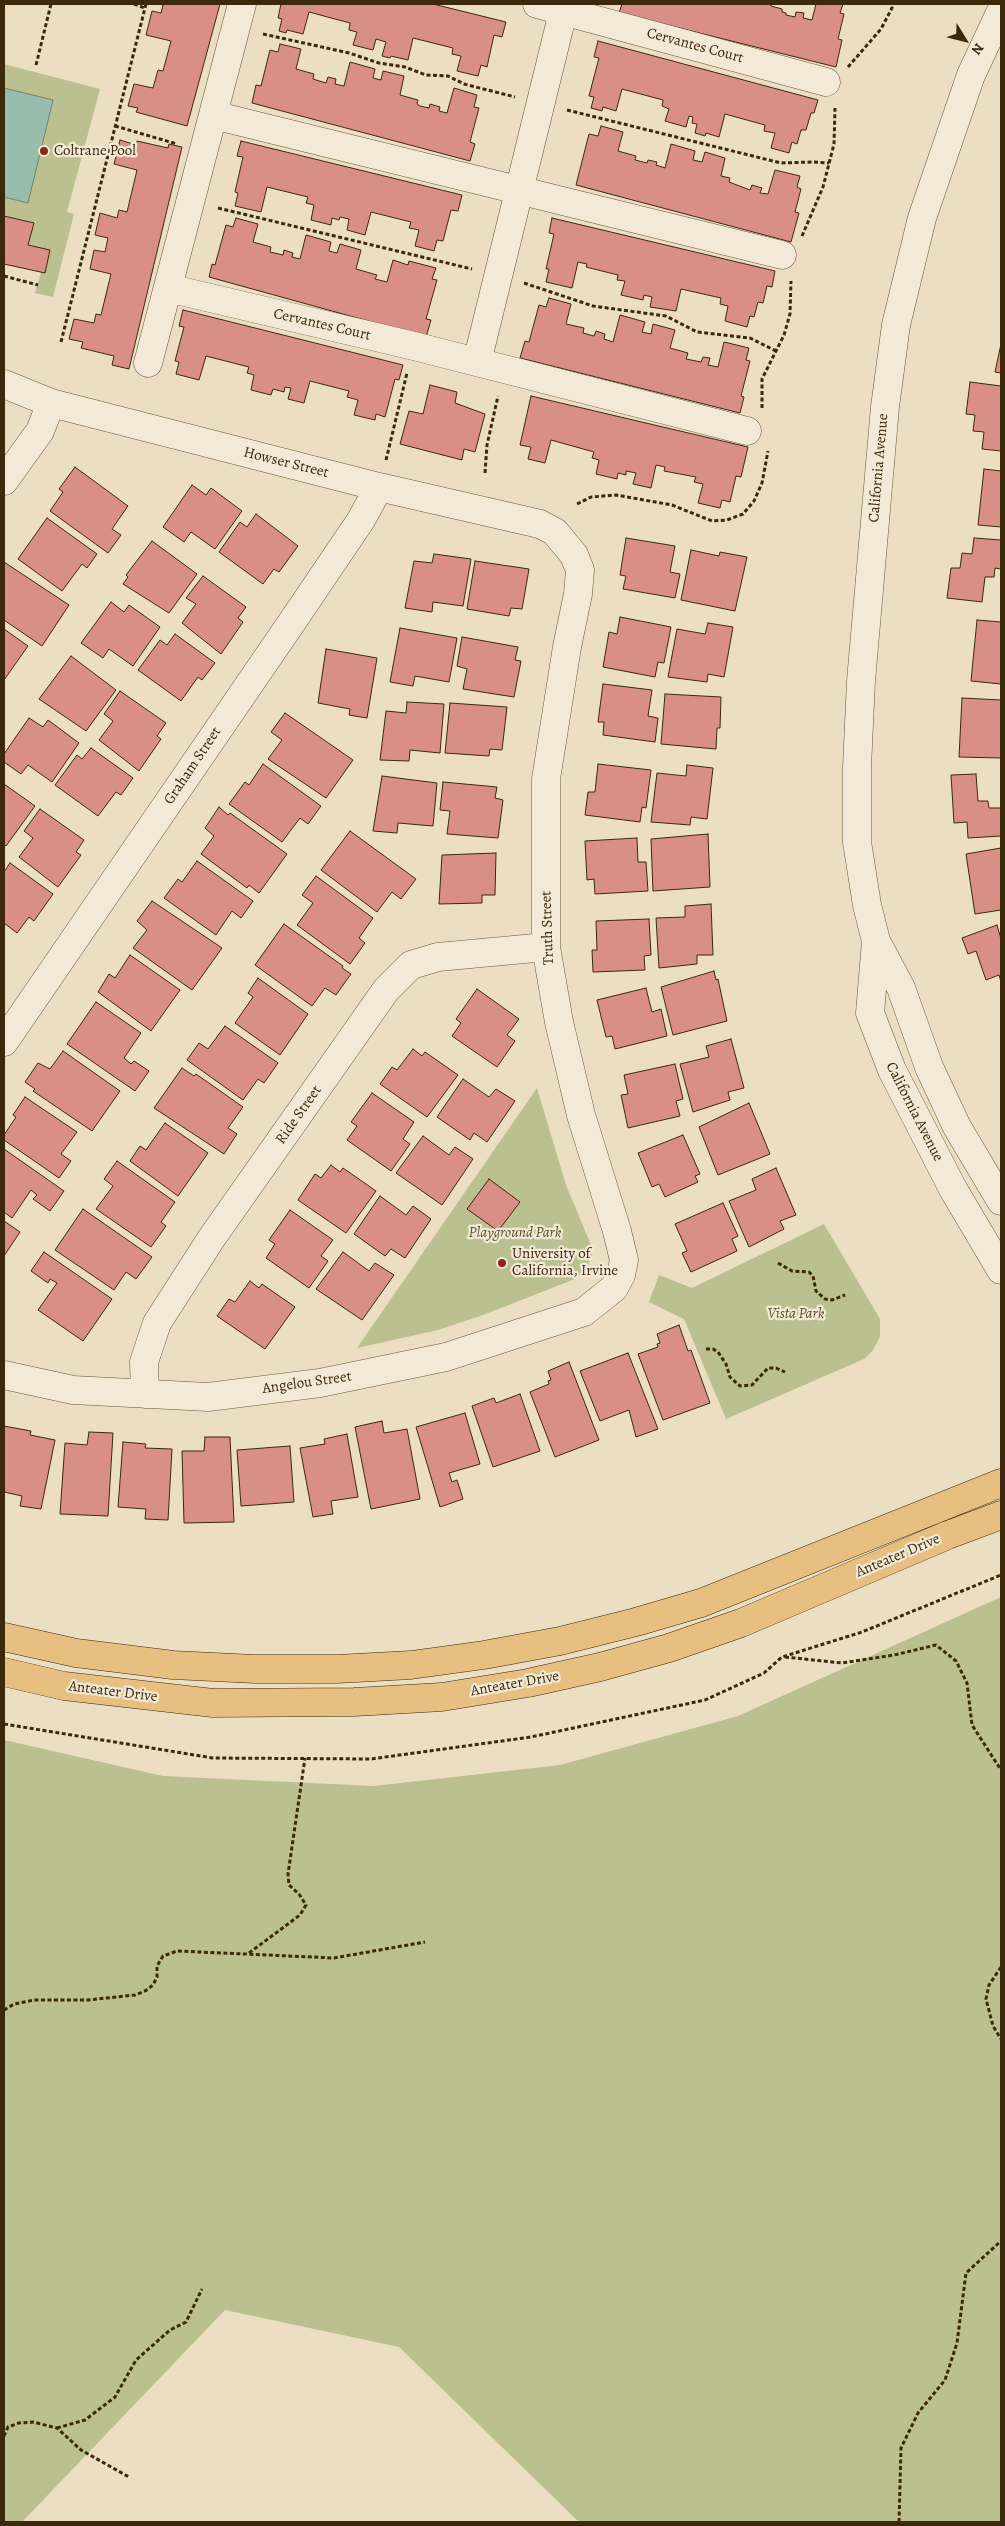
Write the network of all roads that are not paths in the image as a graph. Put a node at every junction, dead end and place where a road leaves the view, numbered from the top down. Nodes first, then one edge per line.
1 (537, 4) edge
2 (564, 7) edge
3 (1001, 11) edge
4 (239, 16) edge
5 (835, 86) road end
6 (214, 115) junction
7 (518, 189) junction
8 (791, 258) road end
9 (168, 288) junction
10 (477, 362) junction
11 (148, 363) dead end
12 (4, 384) edge
13 (52, 403) junction
14 (760, 431) road end
15 (4, 481) edge
16 (379, 487) junction
17 (566, 543) joint
18 (876, 941) junction
19 (546, 947) junction
20 (4, 1042) edge
21 (1001, 1202) edge
22 (1001, 1270) edge
23 (600, 1301) joint
24 (4, 1375) edge
25 (145, 1394) junction
26 (1001, 1483) edge
27 (1001, 1515) edge
28 (4, 1637) edge
29 (4, 1672) edge

1 - 2 street, Cervantes Court
2 - 5 street, Cervantes Court
2 - 7 street
3 - 18 street, California Avenue
4 - 6 street
6 - 7 street
6 - 9 street
7 - 8 street
7 - 10 street
9 - 10 street, Cervantes Court
9 - 11 street
10 - 14 street, Cervantes Court
12 - 13 street, Howser Street
13 - 15 street
13 - 16 street, Howser Street
16 - 17 street, Howser Street
16 - 20 street, Graham Street
17 - 19 street, Truth Street
18 - 21 street, California Avenue
18 - 22 street, California Avenue
19 - 23 street, Truth Street
19 - 25 street, Ride Street
23 - 25 street, Angelou Street
24 - 25 street, Angelou Street
26 - 28 main road, Anteater Drive
27 - 29 main road, Anteater Drive

